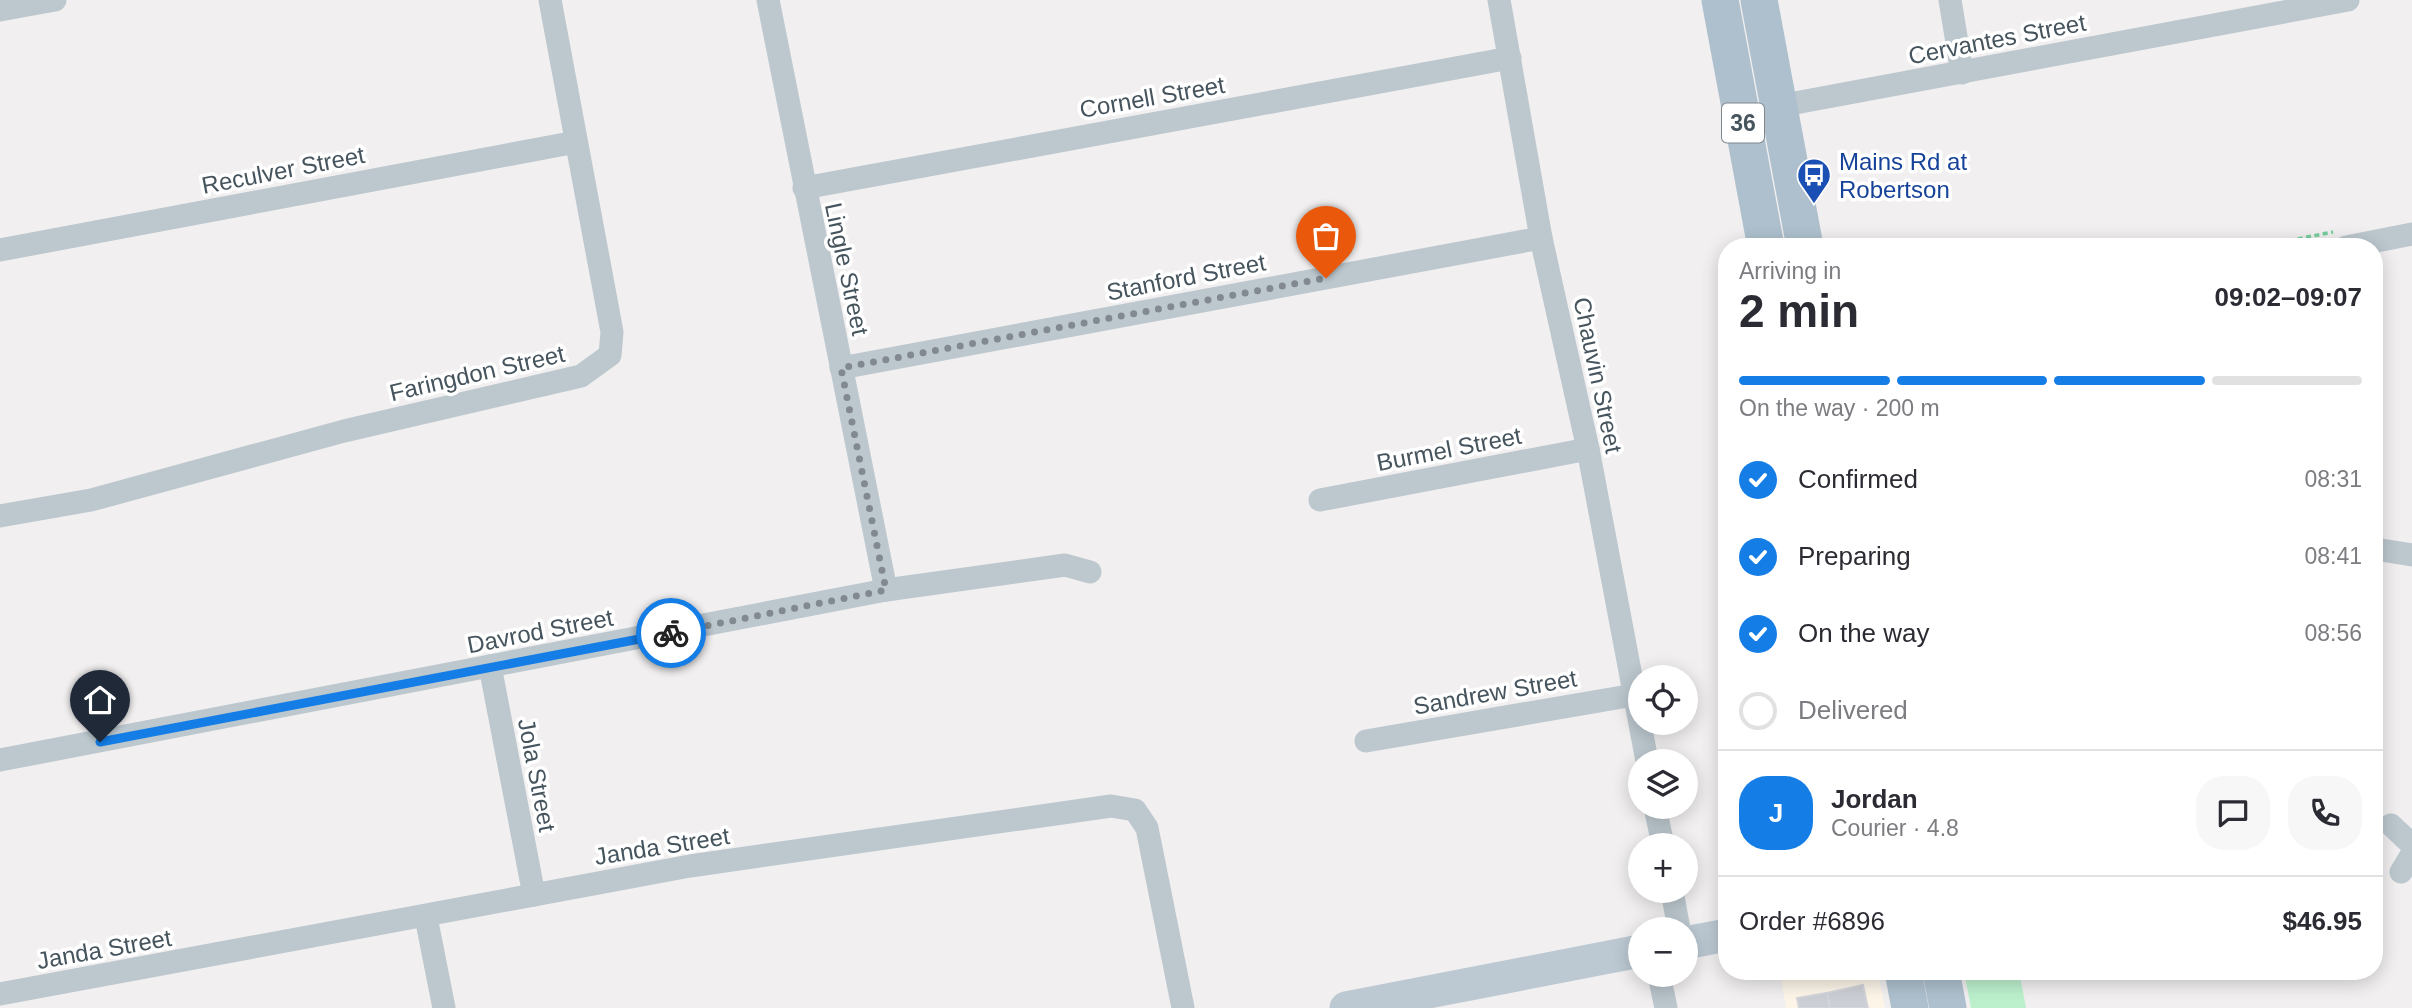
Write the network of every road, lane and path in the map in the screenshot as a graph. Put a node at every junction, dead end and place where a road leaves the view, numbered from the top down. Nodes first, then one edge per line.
1 (55, 0) edge
2 (550, 0) edge
3 (768, 0) edge
4 (1499, 0) edge
5 (1720, 0) edge
6 (1759, 0) edge
7 (1950, 0) edge
8 (2348, 0) edge
9 (0, 10) edge
10 (1510, 58) junction
11 (1962, 73) junction
12 (1779, 106) junction
13 (576, 142) junction
14 (804, 188) junction
15 (2412, 234) edge
16 (1541, 238) junction
17 (1764, 238) edge
18 (1803, 238) edge
19 (2383, 240) edge
20 (0, 250) edge
21 (841, 368) junction
22 (1588, 449) junction
23 (1320, 500) dead end
24 (0, 516) edge
25 (2383, 550) edge
26 (2412, 555) edge
27 (1090, 572) dead end
28 (886, 590) junction
29 (1628, 665) edge
30 (490, 666) junction
31 (1628, 696) edge
32 (1366, 741) dead end
33 (0, 760) edge
34 (2391, 825) dead end
35 (2412, 845) edge
36 (534, 895) junction
37 (426, 917) junction
38 (1718, 937) edge
39 (1698, 941) edge
40 (1628, 954) edge
41 (1905, 980) edge
42 (1943, 980) edge
43 (1662, 987) edge
44 (0, 994) edge
45 (1421, 1001) edge
46 (444, 1008) edge
47 (1183, 1008) edge
48 (1346, 1008) edge
49 (1666, 1008) edge
50 (1910, 1008) edge
51 (1948, 1008) edge

1 - 9 street
2 - 13 street, Faringdon Street
3 - 14 street, Lingle Street
4 - 10 street, Chauvin Street
5 - 17 main road, 36
6 - 12 main road, 36
7 - 11 street
8 - 11 street, Cervantes Street
10 - 14 street, Cornell Street
10 - 16 street, Chauvin Street
11 - 12 street, Cervantes Street
12 - 18 main road, 36
13 - 20 street, Reculver Street
13 - 24 street, Faringdon Street
14 - 21 street, Lingle Street
15 - 19 street
16 - 21 street, Stanford Street
16 - 22 street, Chauvin Street
21 - 28 street, Lingle Street
22 - 23 street, Burmel Street
22 - 29 street, Chauvin Street
25 - 26 street
27 - 28 street, Davrod Street
28 - 30 street, Davrod Street
30 - 33 street, Davrod Street
30 - 36 street, Jola Street
31 - 32 street, Sandrew Street
34 - 35 street
36 - 37 street, Janda Street
36 - 47 street, Janda Street
37 - 44 street, Janda Street
37 - 46 street
38 - 39 street
40 - 45 street
41 - 50 main road
42 - 51 main road
43 - 49 street
45 - 48 street

